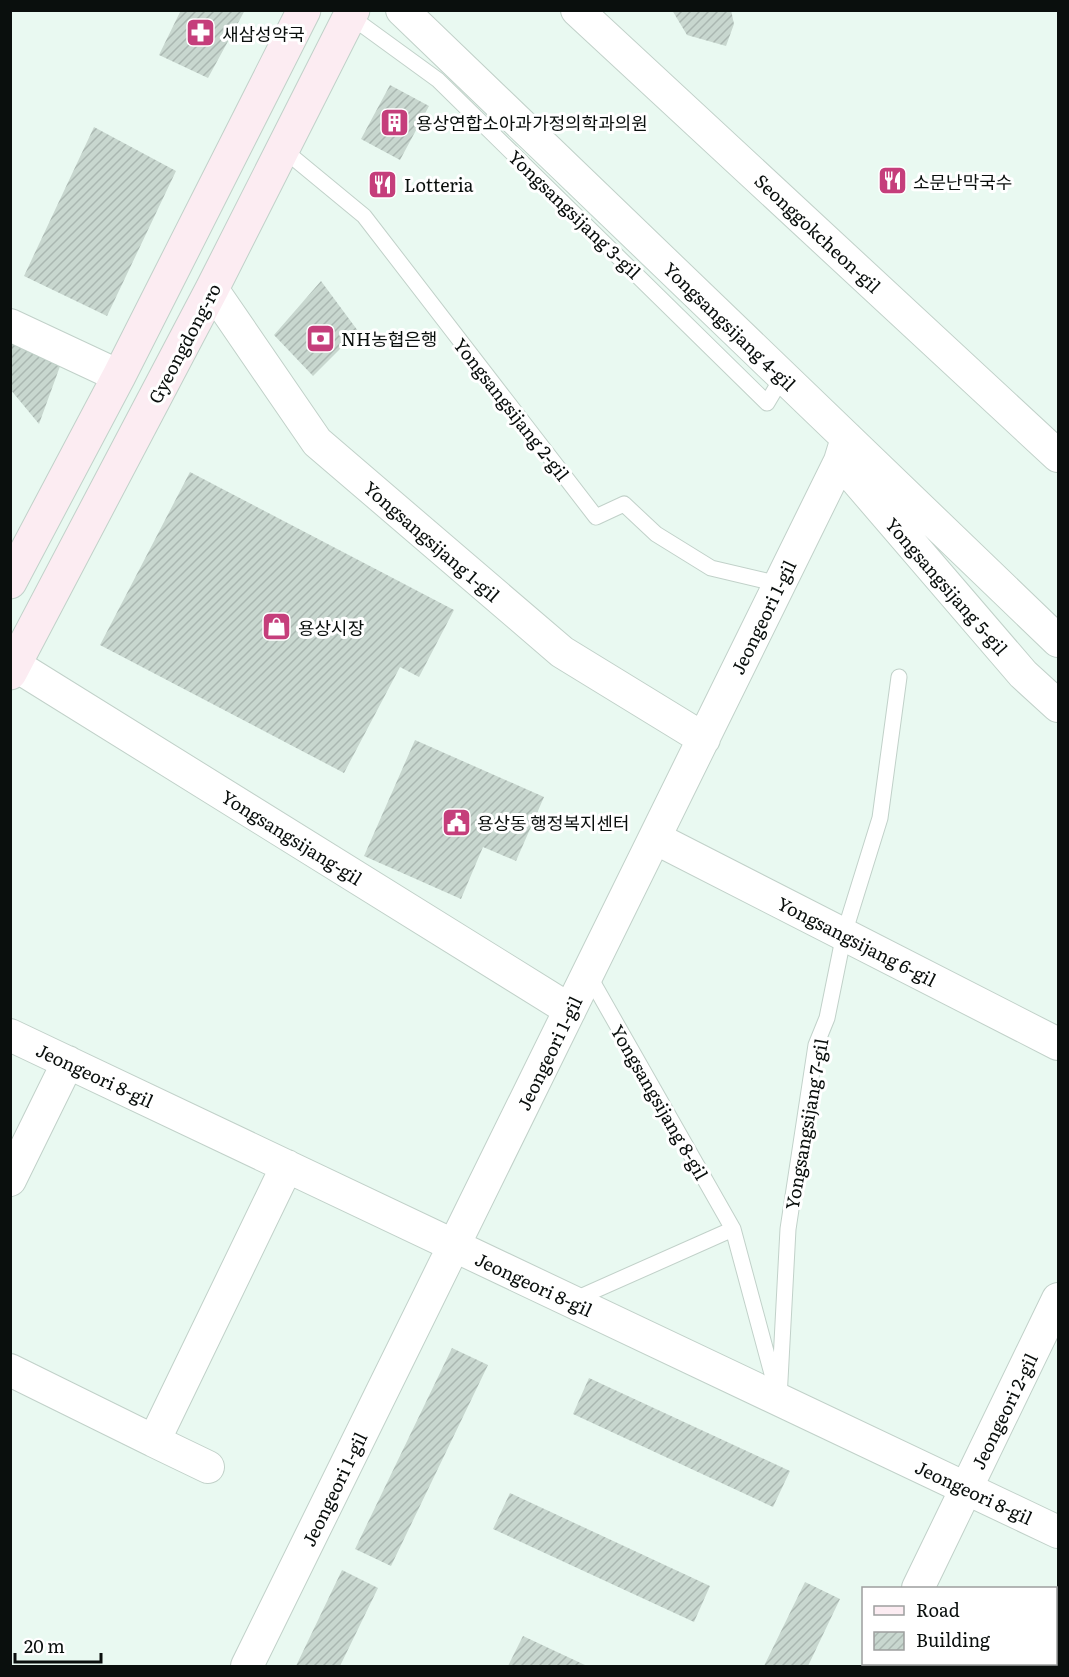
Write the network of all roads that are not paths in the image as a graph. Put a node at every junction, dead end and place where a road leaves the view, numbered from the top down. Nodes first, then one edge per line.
1 (304, 10) edge
2 (402, 10) edge
3 (577, 10) edge
4 (352, 13) edge
5 (284, 150) junction
6 (212, 289) junction
7 (10, 325) edge
8 (119, 376) junction
9 (783, 376) junction
10 (844, 449) junction
11 (1059, 456) edge
12 (10, 582) edge
13 (779, 584) junction
14 (1059, 641) edge
15 (13, 669) edge
16 (899, 677) dead end
17 (1059, 706) edge
18 (704, 739) junction
19 (655, 838) junction
20 (844, 934) junction
21 (588, 974) junction
22 (570, 1010) junction
23 (10, 1035) edge
24 (1059, 1044) edge
25 (68, 1062) junction
26 (287, 1166) junction
27 (10, 1180) edge
28 (733, 1229) junction
29 (454, 1245) junction
30 (1059, 1299) edge
31 (571, 1301) junction
32 (10, 1370) edge
33 (779, 1399) junction
34 (154, 1441) junction
35 (208, 1467) dead end
36 (966, 1488) junction
37 (1059, 1532) edge
38 (918, 1587) edge
39 (247, 1666) edge

1 - 8 street
2 - 9 street, Yongsangsijang 4-gil
3 - 11 street, Seonggokcheon-gil
4 - 5 street, Gyeongdong-ro
4 - 9 lane, Yongsangsijang 3-gil
5 - 6 street, Gyeongdong-ro
5 - 13 lane, Yongsangsijang 2-gil
6 - 15 street, Gyeongdong-ro
6 - 18 street, Yongsangsijang 1-gil
7 - 8 street
8 - 12 street
9 - 10 street, Yongsangsijang 4-gil
10 - 13 street, Jeongeori 1-gil
10 - 14 street, Yongsangsijang 4-gil
10 - 17 street, Yongsangsijang 5-gil
13 - 18 street, Jeongeori 1-gil
15 - 22 street, Yongsangsijang-gil
16 - 20 lane, Yongsangsijang 7-gil
18 - 19 street, Jeongeori 1-gil
19 - 20 street, Yongsangsijang 6-gil
19 - 21 street, Jeongeori 1-gil
20 - 24 street, Yongsangsijang 6-gil
20 - 33 lane, Yongsangsijang 7-gil
21 - 22 street, Jeongeori 1-gil
21 - 28 lane, Yongsangsijang 8-gil
22 - 29 street, Jeongeori 1-gil
23 - 25 street, Jeongeori 8-gil
25 - 26 street, Jeongeori 8-gil
25 - 27 street
26 - 29 street, Jeongeori 8-gil
26 - 34 street
28 - 31 lane
28 - 33 lane, Yongsangsijang 8-gil
29 - 31 street, Jeongeori 8-gil
29 - 39 street, Jeongeori 1-gil
30 - 36 street, Jeongeori 2-gil
31 - 33 street, Jeongeori 8-gil
32 - 34 street
33 - 36 street, Jeongeori 8-gil
34 - 35 street
36 - 37 street, Jeongeori 8-gil
36 - 38 street, Jeongeori 2-gil

